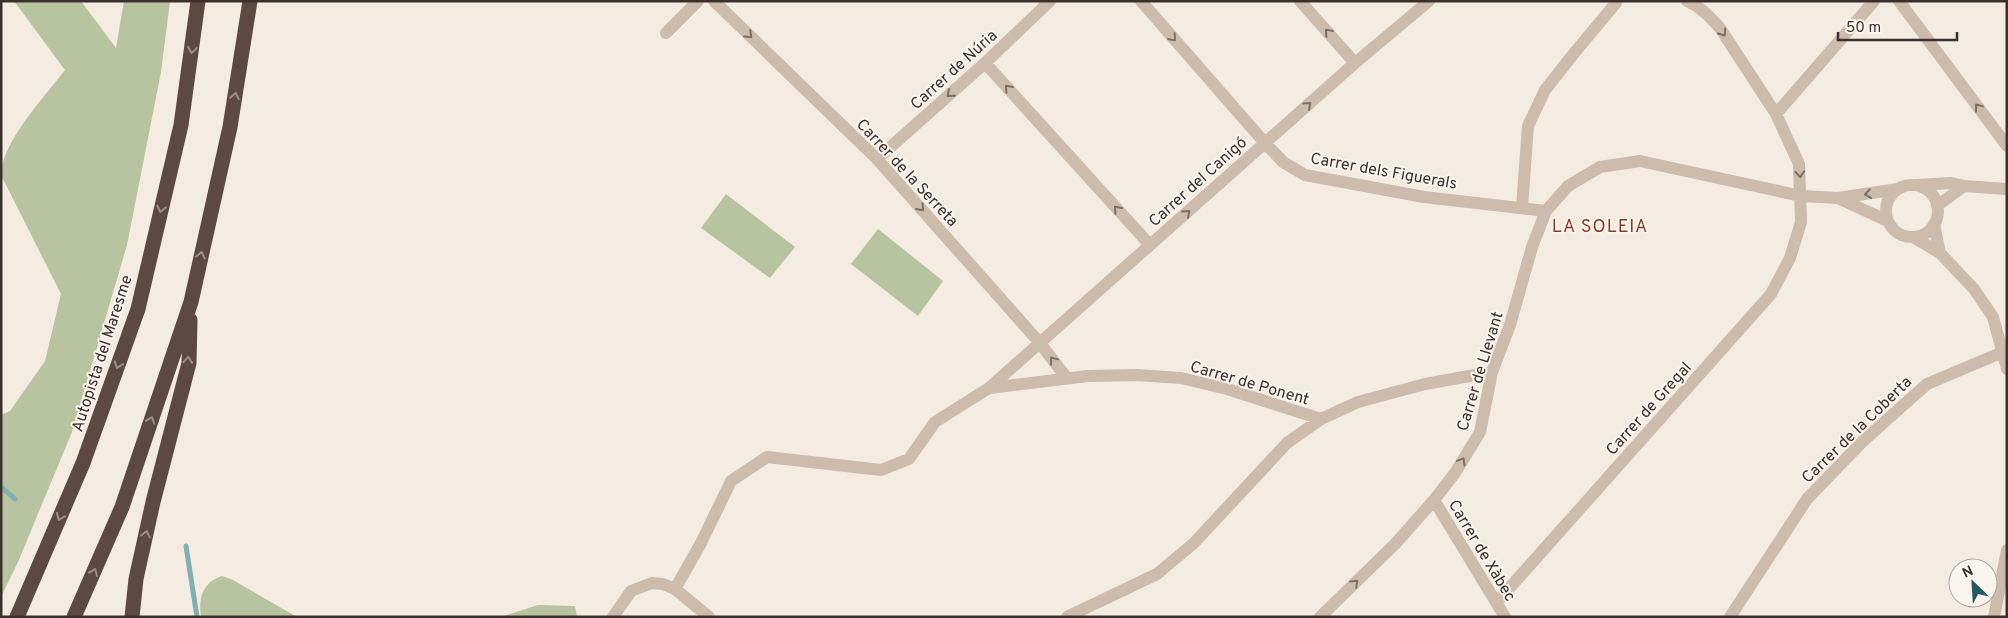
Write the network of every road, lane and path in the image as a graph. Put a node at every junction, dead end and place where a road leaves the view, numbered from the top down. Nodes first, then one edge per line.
1 (198, 1) edge
2 (250, 1) edge
3 (698, 1) edge
4 (714, 1) edge
5 (1050, 1) edge
6 (1140, 1) edge
7 (1300, 1) edge
8 (1429, 1) edge
9 (1687, 1) edge
10 (1874, 1) edge
11 (1899, 1) edge
12 (1616, 3) dead end
13 (666, 33) dead end
14 (985, 63) junction
15 (1355, 63) junction
16 (1776, 114) junction
17 (2005, 140) edge
18 (1265, 144) junction
19 (877, 159) junction
20 (1915, 185) junction
21 (1964, 186) junction
22 (1898, 189) junction
23 (2007, 189) edge
24 (1802, 196) junction
25 (1838, 198) junction
26 (1937, 206) junction
27 (1522, 207) junction
28 (1546, 211) junction
29 (1888, 220) junction
30 (1934, 224) junction
31 (1913, 237) junction
32 (1150, 245) junction
33 (1940, 254) junction
34 (191, 302) junction
35 (1040, 342) junction
36 (2003, 352) junction
37 (2007, 369) edge
38 (1492, 372) junction
39 (1066, 378) junction
40 (989, 388) junction
41 (1321, 419) junction
42 (1434, 500) junction
43 (2007, 550) edge
44 (675, 589) junction
45 (1497, 602) junction
46 (17, 617) edge
47 (74, 617) edge
48 (132, 617) edge
49 (613, 617) edge
50 (709, 617) edge
51 (1067, 617) edge
52 (1320, 617) edge
53 (1504, 617) edge
54 (1730, 617) edge
55 (1994, 617) edge

1 -> 46 highway, Autopista del Maresme
34 -> 2 highway
3 - 13 street
4 -> 19 street, Carrer de la Serreta
5 - 14 street, Carrer de Núria
6 -> 18 street, Carrer dels Figuerals
15 -> 7 street
8 - 15 street, Carrer del Canigó
9 -> 16 street, Carrer de Gregal
10 - 16 street
17 -> 11 street
12 - 27 street
14 -> 19 street, Carrer de Núria
32 -> 14 street
18 -> 15 street, Carrer del Canigó
16 -> 24 street, Carrer de Gregal
18 - 27 street, Carrer dels Figuerals
32 -> 18 street, Carrer del Canigó
19 -> 35 street, Carrer de la Serreta
20 - 21 street
20 - 22 street
20 - 26 street
21 - 23 street
21 - 26 street
22 -> 25 street
22 - 29 street
24 - 25 street
24 - 28 street, Carrer de Llevant
24 - 45 street, Carrer de Gregal
25 - 29 street
26 - 30 street
27 - 28 street, Carrer dels Figuerals
28 - 38 street, Carrer de Llevant
29 - 31 street
30 - 31 street
30 - 33 street
31 - 33 street
32 - 35 street, Carrer del Canigó
33 - 36 street
47 -> 34 highway
48 -> 34 highway
39 -> 35 street, Carrer de la Serreta
35 - 40 street, Carrer del Canigó
36 - 37 street
36 - 54 street, Carrer de la Coberta
38 - 41 street
42 -> 38 street, Carrer de Llevant
39 - 40 street, Carrer de Ponent
39 - 41 street, Carrer de Ponent
40 - 44 street, Carrer de Ponent
41 - 51 street
42 - 45 street, Carrer de Xàbec
52 -> 42 street, Carrer de Llevant
43 - 55 street
44 - 49 street
44 - 50 street
45 - 53 street, Carrer de Xàbec

